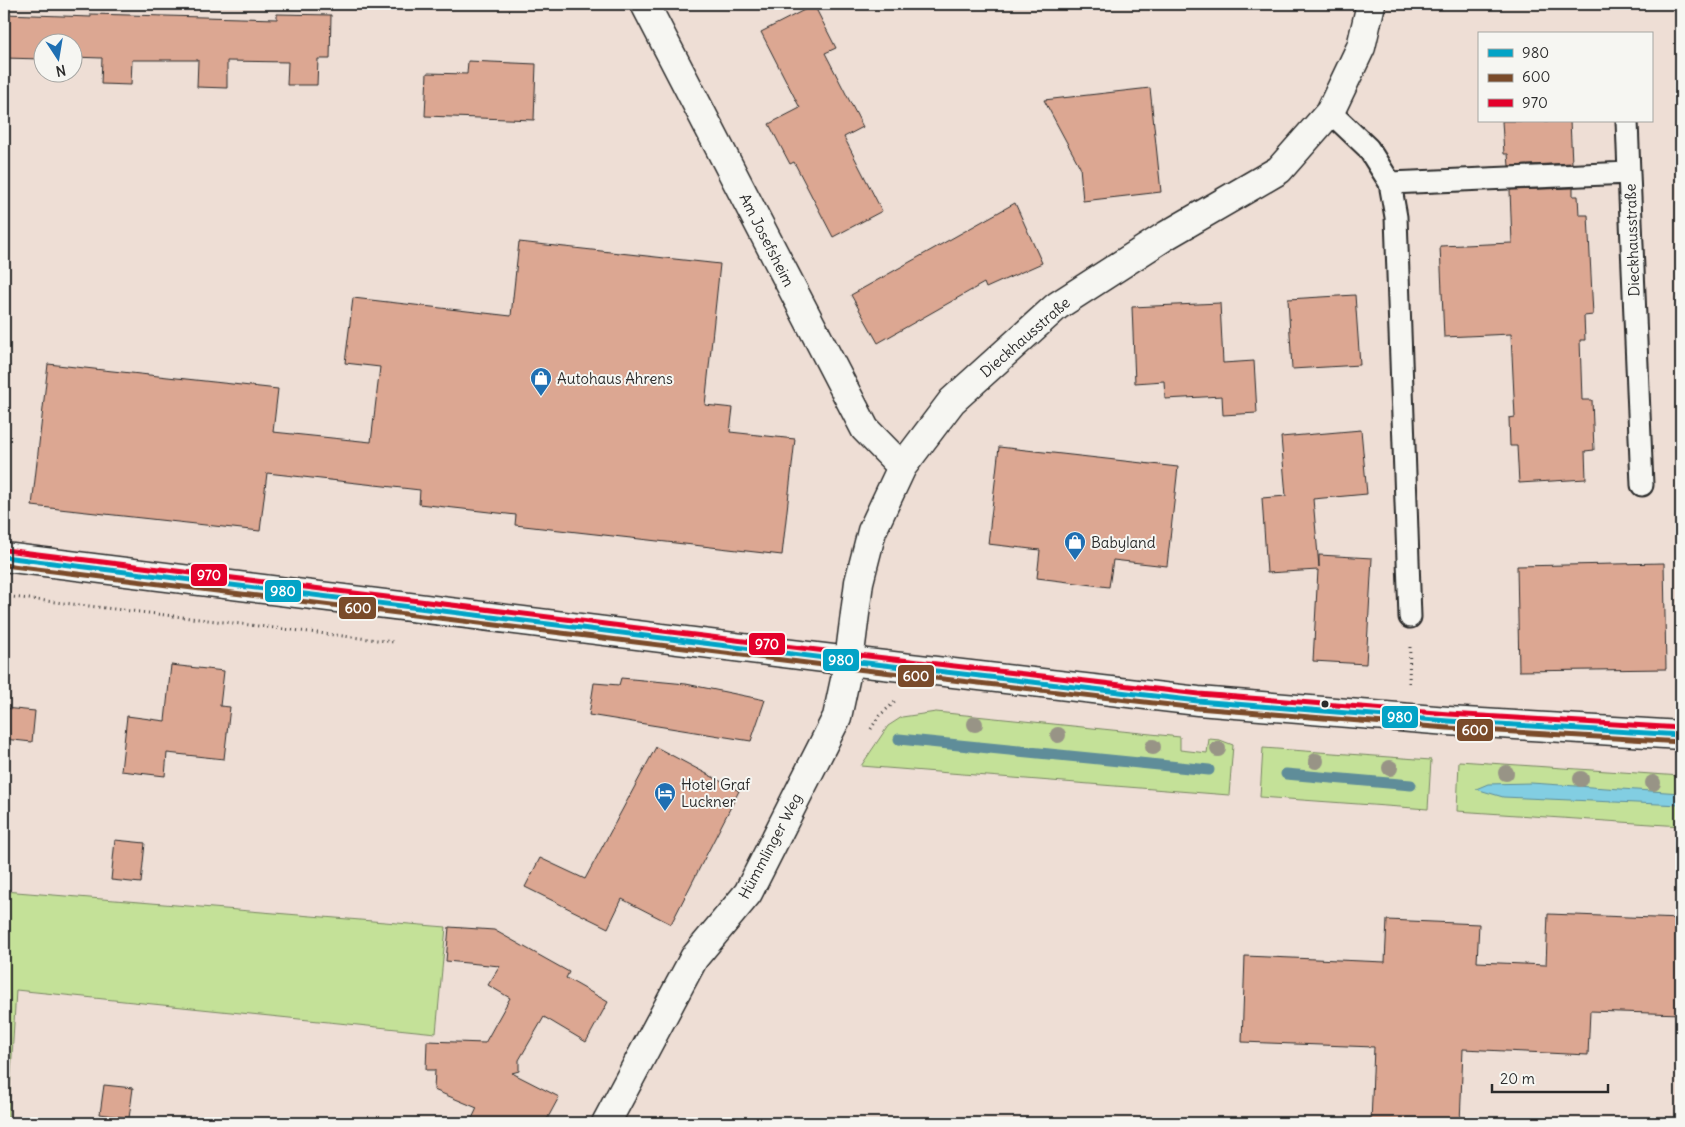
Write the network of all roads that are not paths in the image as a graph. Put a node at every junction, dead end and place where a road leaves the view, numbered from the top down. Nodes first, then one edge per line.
1 (645, 4) edge
2 (1372, 4) edge
3 (1330, 112) junction
4 (1626, 122) edge
5 (1629, 173) junction
6 (1390, 183) junction
7 (902, 467) junction
8 (1642, 485) dead end
9 (4, 557) edge
10 (1410, 617) road end
11 (850, 661) junction
12 (1681, 735) edge
13 (606, 1123) edge

1 - 7 street, Am Josefsheim
2 - 3 street, Dieckhausstraße
3 - 6 lane
3 - 7 street, Dieckhausstraße
4 - 5 lane
5 - 6 lane, Dieckhausstraße
5 - 8 lane, Dieckhausstraße
6 - 10 lane
7 - 11 street, Dieckhausstraße
9 - 11 street
11 - 12 street
11 - 13 street, Hümmlinger Weg

